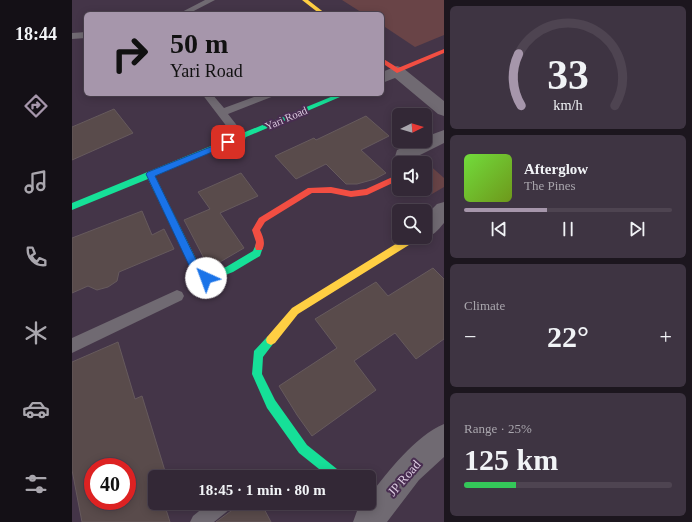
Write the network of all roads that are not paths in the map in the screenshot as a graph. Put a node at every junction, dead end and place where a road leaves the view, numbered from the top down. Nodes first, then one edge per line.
1 (211, 0) edge
2 (305, 0) edge
3 (186, 12) edge
4 (320, 12) edge
5 (84, 35) edge
6 (72, 36) edge
7 (444, 51) edge
8 (384, 64) edge
9 (389, 74) edge
10 (208, 96) edge
11 (266, 96) edge
12 (339, 96) edge
13 (444, 110) edge
14 (223, 112) junction
15 (444, 136) edge
16 (242, 137) junction
17 (404, 156) edge
18 (150, 174) junction
19 (392, 180) edge
20 (72, 207) edge
21 (444, 210) edge
22 (432, 222) edge
23 (403, 244) edge
24 (177, 296) dead end
25 (72, 346) edge
26 (444, 438) edge
27 (329, 470) edge
28 (214, 510) edge
29 (372, 511) edge
30 (198, 522) edge

1 - 3 lane
2 - 4 street
5 - 6 lane
7 - 9 street
8 - 9 street
9 - 13 street
10 - 14 lane
11 - 14 lane
12 - 16 street, Yari Road
14 - 16 lane
15 - 17 street
16 - 18 street, Yari Road
18 - 19 street
18 - 20 street, Yari Road
21 - 22 street
23 - 27 street
24 - 25 lane
26 - 29 street, JP Road
28 - 30 lane

